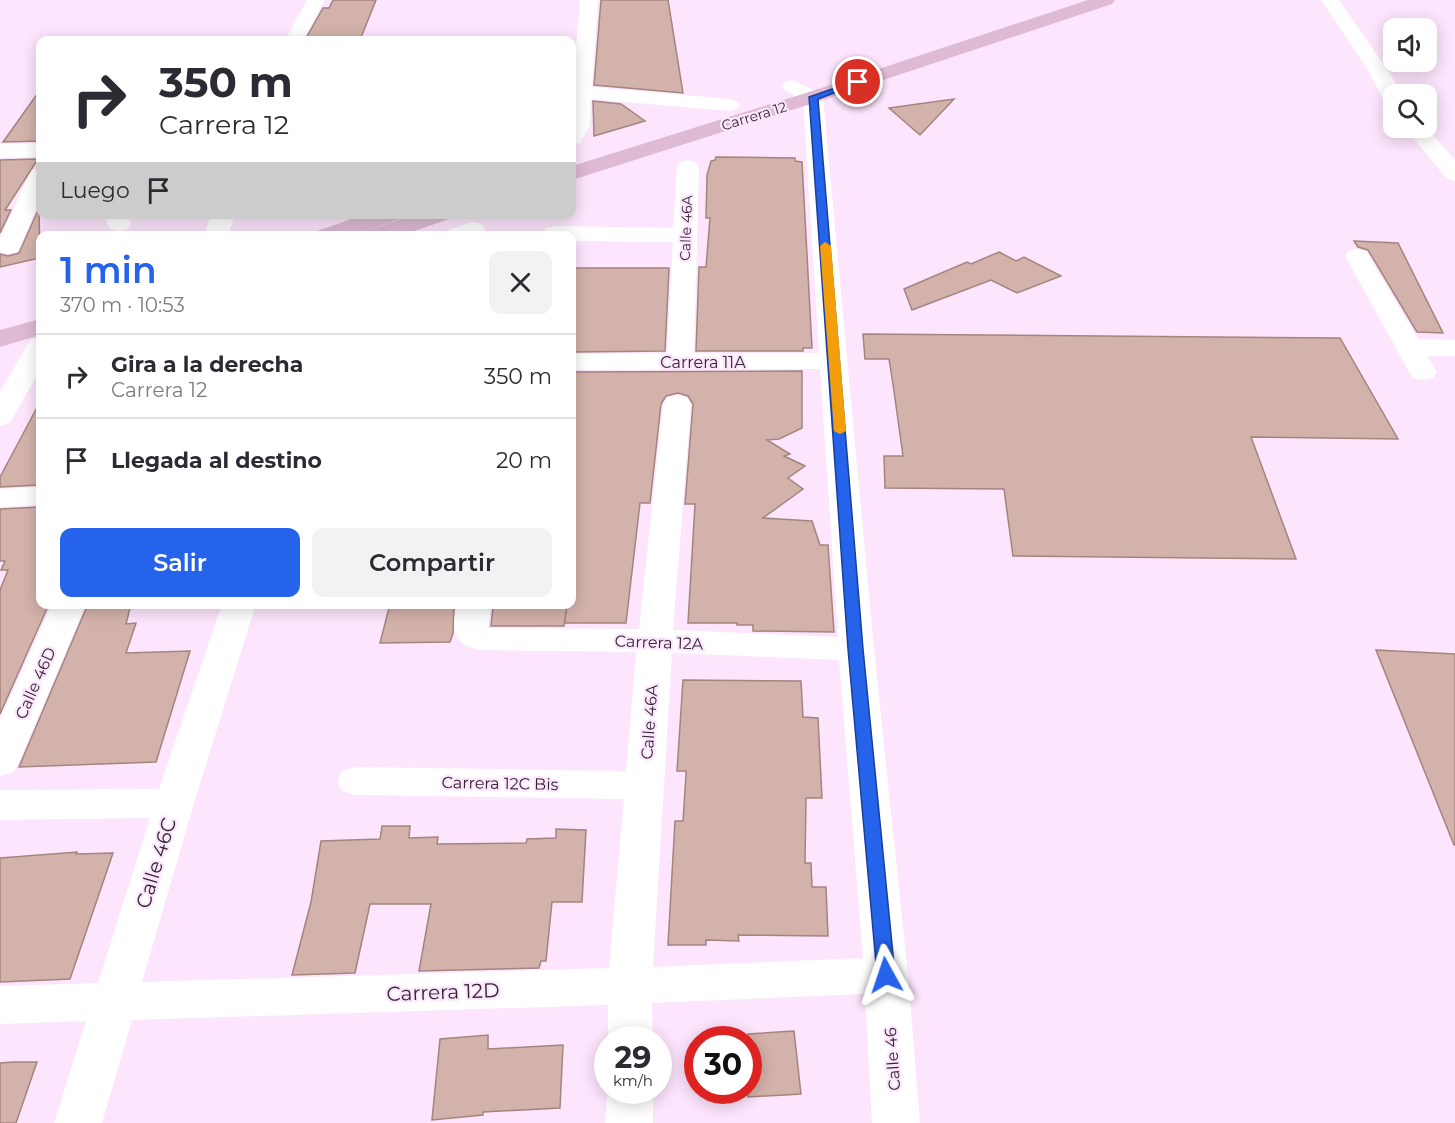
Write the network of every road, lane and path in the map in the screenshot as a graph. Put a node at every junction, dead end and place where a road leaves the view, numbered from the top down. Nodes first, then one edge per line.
1 (316, 0) edge
2 (589, 0) edge
3 (1066, 0) edge
4 (1106, 0) edge
5 (1330, 0) edge
6 (296, 36) edge
7 (1385, 84) edge
8 (582, 92) junction
9 (803, 92) junction
10 (730, 105) junction
11 (1424, 138) edge
12 (576, 147) edge
13 (36, 150) edge
14 (0, 151) edge
15 (688, 167) dead end
16 (576, 172) edge
17 (1455, 174) edge
18 (36, 184) edge
19 (376, 219) edge
20 (426, 219) edge
21 (341, 231) edge
22 (389, 231) edge
23 (576, 234) edge
24 (686, 235) junction
25 (8, 247) dead end
26 (1357, 256) dead end
27 (36, 328) edge
28 (0, 339) edge
29 (36, 346) edge
30 (1410, 347) junction
31 (1455, 348) edge
32 (36, 352) edge
33 (0, 357) edge
34 (835, 361) junction
35 (576, 362) edge
36 (680, 362) junction
37 (1424, 372) dead end
38 (677, 405) dead end
39 (0, 417) edge
40 (36, 496) edge
41 (0, 498) edge
42 (67, 609) edge
43 (237, 609) edge
44 (471, 616) edge
45 (655, 641) junction
46 (856, 649) junction
47 (0, 762) edge
48 (356, 781) dead end
49 (644, 785) junction
50 (174, 803) junction
51 (0, 805) edge
52 (886, 975) junction
53 (630, 986) junction
54 (113, 1002) junction
55 (0, 1005) edge
56 (630, 1026) edge
57 (629, 1104) edge
58 (78, 1123) edge
59 (629, 1123) edge
60 (896, 1123) edge

1 - 6 street
2 - 8 street
3 - 9 main road, Carrera 12
4 - 9 main road, Carrera 12
5 - 7 street
8 - 10 street
8 - 12 street
9 - 10 main road, Carrera 12
9 - 16 main road, Carrera 12
9 - 34 street, Calle 46
10 - 12 main road, Carrera 12
11 - 17 street
13 - 14 street
15 - 24 street, Calle 46A
18 - 25 street
19 - 21 main road
20 - 22 main road
23 - 24 street
24 - 36 street, Calle 46A
26 - 30 street
27 - 28 main road
29 - 33 main road
30 - 31 street
30 - 37 street
32 - 39 street
34 - 36 street, Carrera 11A
34 - 46 street, Calle 46
35 - 36 street, Carrera 11A
38 - 45 street, Calle 46A
40 - 41 street
42 - 47 street, Calle 46D
43 - 50 street, Calle 46C
44 - 45 street, Carrera 12A
45 - 46 street, Carrera 12A
45 - 49 street, Calle 46A
46 - 52 street, Calle 46
48 - 49 street, Carrera 12C Bis
49 - 53 street, Calle 46A
50 - 51 street
50 - 54 street, Calle 46C
52 - 53 street, Carrera 12D
52 - 60 street, Calle 46
53 - 54 street, Carrera 12D
53 - 56 street, Calle 46A
54 - 55 street, Carrera 12D
54 - 58 street, Calle 46C
57 - 59 street

